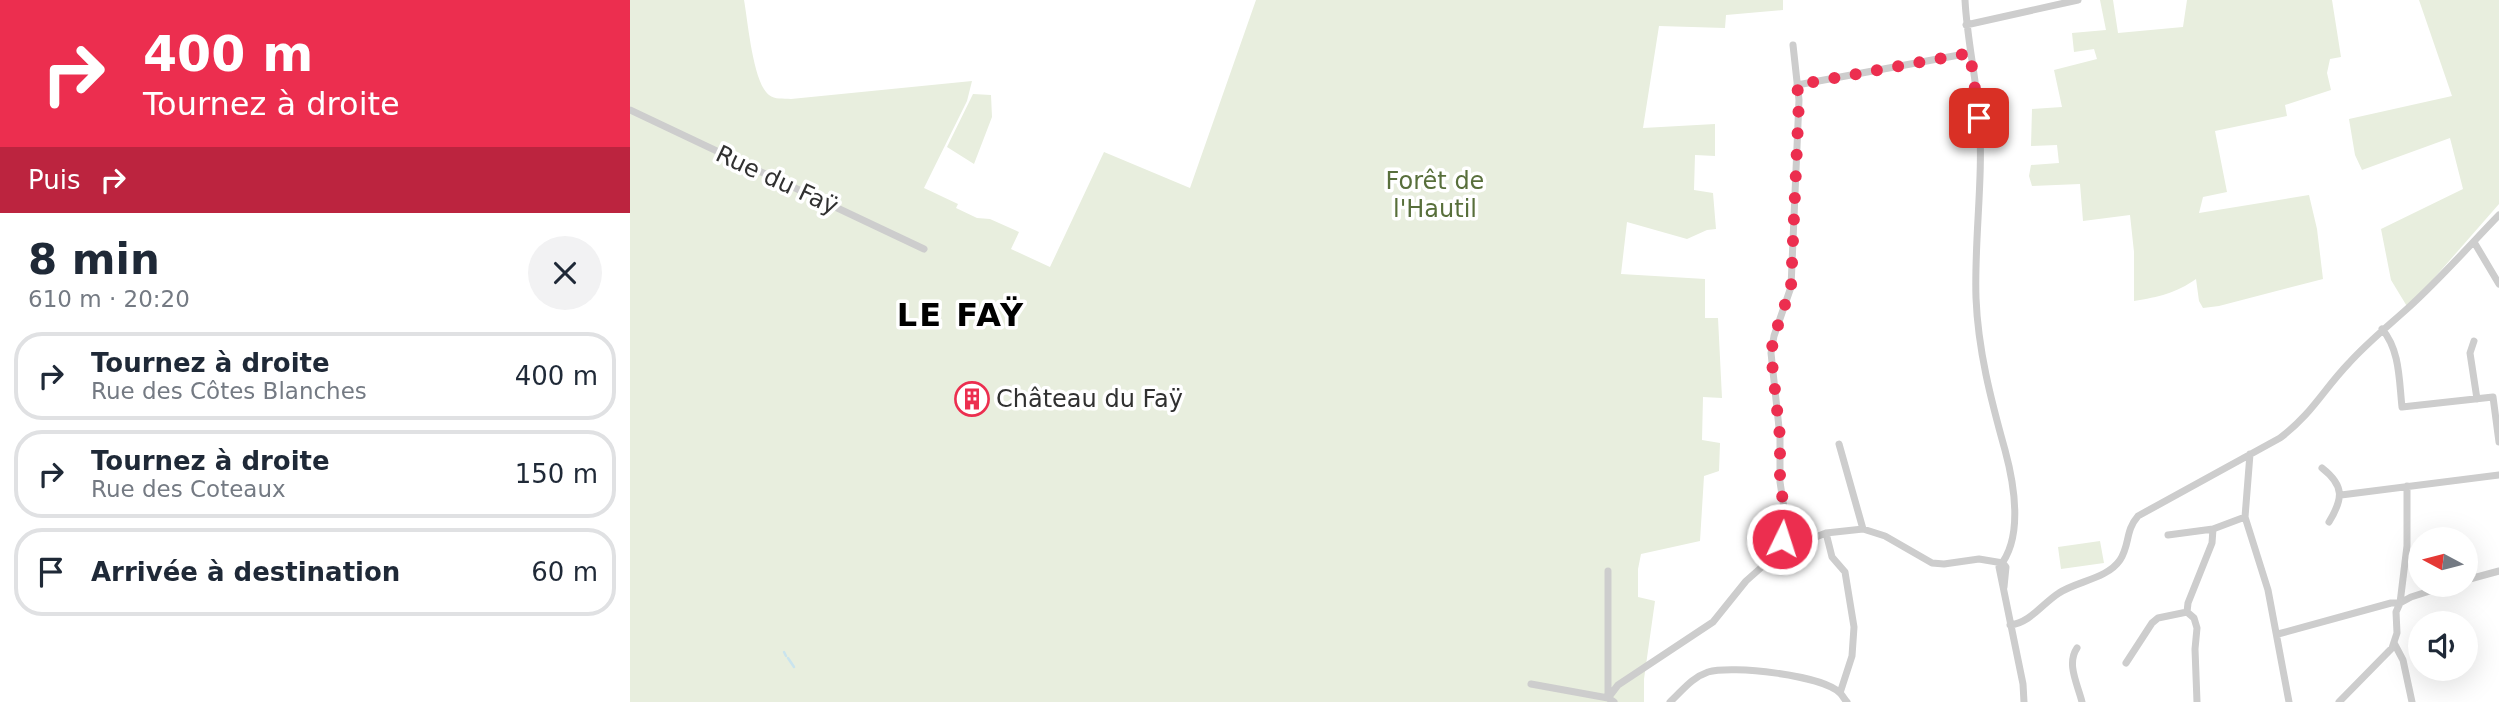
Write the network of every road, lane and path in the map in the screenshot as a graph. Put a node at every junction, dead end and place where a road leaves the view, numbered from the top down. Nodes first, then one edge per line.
1 (1965, 0) edge
2 (2078, 0) edge
3 (1966, 25) junction
4 (1793, 44) dead end
5 (1970, 53) junction
6 (1797, 85) junction
7 (630, 110) edge
8 (2499, 215) edge
9 (2474, 242) junction
10 (924, 249) dead end
11 (2499, 284) edge
12 (2382, 329) junction
13 (2474, 341) dead end
14 (2477, 399) junction
15 (2499, 442) edge
16 (1839, 444) dead end
17 (2250, 454) junction
18 (2322, 468) dead end
19 (2499, 475) edge
20 (2407, 486) junction
21 (2340, 495) junction
22 (2245, 517) junction
23 (2329, 522) dead end
24 (1863, 529) junction
25 (2213, 529) junction
26 (1826, 533) junction
27 (2168, 535) dead end
28 (1772, 558) junction
29 (2003, 563) junction
30 (1608, 571) dead end
31 (2499, 571) edge
32 (2478, 577) edge
33 (2410, 597) edge
34 (2400, 603) junction
35 (2187, 612) junction
36 (2010, 625) junction
37 (2278, 634) junction
38 (2394, 643) junction
39 (2077, 648) dead end
40 (2126, 663) dead end
41 (1531, 684) dead end
42 (1840, 693) junction
43 (1611, 700) edge
44 (1670, 702) edge
45 (1847, 702) edge
46 (2024, 702) edge
47 (2082, 702) edge
48 (2197, 702) edge
49 (2289, 702) edge
50 (2339, 702) edge
51 (2412, 702) edge

1 - 3 street
2 - 3 street
3 - 5 street
4 - 6 street
5 - 6 street
5 - 29 street
6 - 28 street
7 - 10 street, Rue du Faÿ
8 - 9 street
9 - 11 street
9 - 12 street
12 - 14 street
12 - 17 street
13 - 14 street
14 - 15 street
16 - 24 street
17 - 22 street
17 - 36 street
18 - 21 street
19 - 20 street
20 - 21 street
20 - 34 street
21 - 23 street
22 - 25 street
22 - 37 street
24 - 26 street
24 - 29 street
25 - 27 street
25 - 35 street
26 - 28 street
26 - 42 street
28 - 43 street
29 - 36 street
30 - 43 street
31 - 32 street
33 - 34 street
34 - 37 street
34 - 38 street
35 - 40 street
35 - 48 street
36 - 46 street
37 - 49 street
38 - 50 street
38 - 51 street
39 - 47 street
41 - 43 street
42 - 44 street
42 - 45 street

